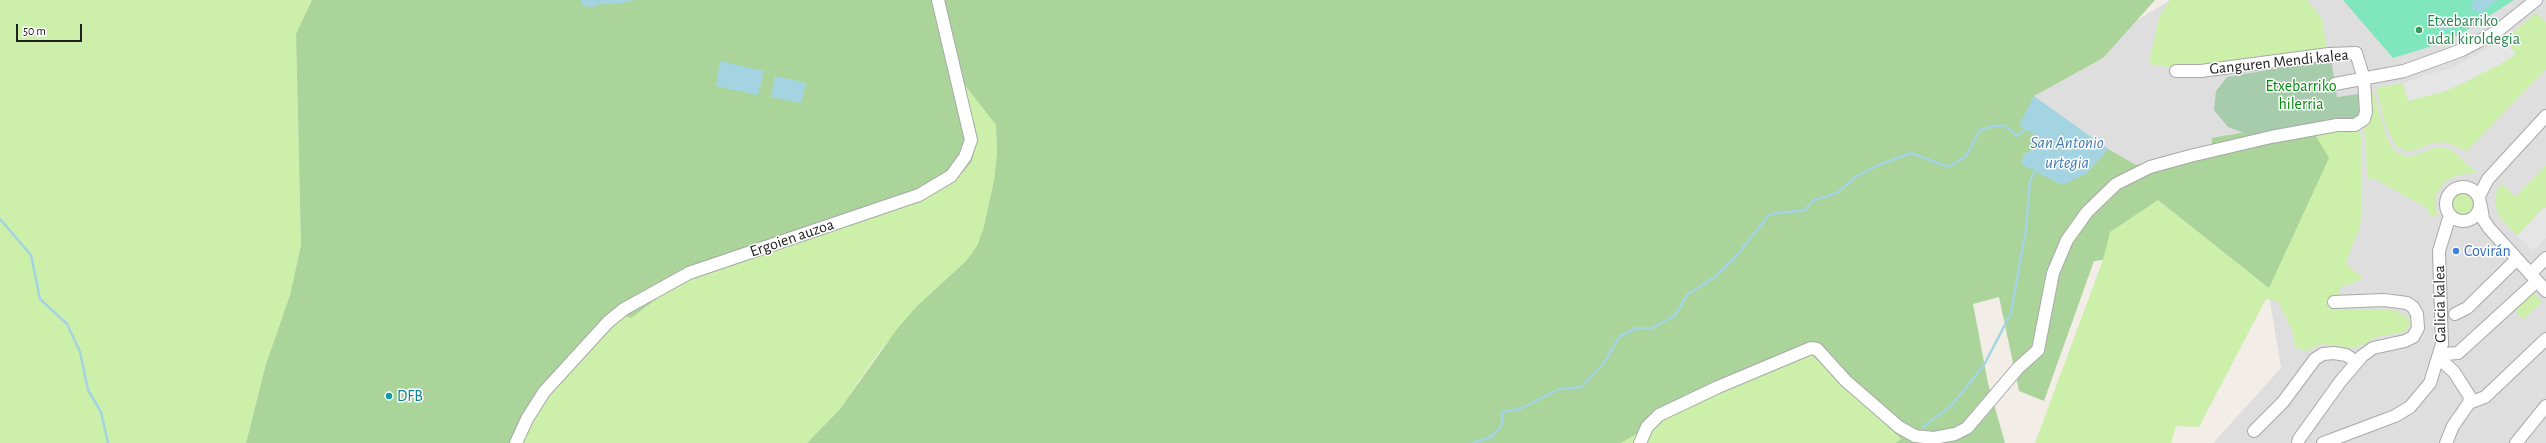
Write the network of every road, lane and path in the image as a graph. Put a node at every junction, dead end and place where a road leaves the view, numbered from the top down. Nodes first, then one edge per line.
1 (938, 0) edge
2 (2536, 0) edge
3 (2176, 70) dead end
4 (2364, 79) junction
5 (2335, 84) dead end
6 (2546, 116) edge
7 (2477, 197) junction
8 (2460, 218) junction
9 (2489, 228) junction
10 (2546, 258) edge
11 (2517, 259) junction
12 (2534, 278) junction
13 (2546, 291) edge
14 (2334, 302) dead end
15 (2455, 314) dead end
16 (2546, 339) edge
17 (2439, 358) junction
18 (2357, 362) junction
19 (2469, 403) junction
20 (2546, 406) edge
21 (2254, 431) dead end
22 (516, 443) edge
23 (1640, 443) edge
24 (2298, 443) edge
25 (2323, 443) edge
26 (2446, 443) edge
27 (2516, 443) edge

1 - 22 street, Ergoien auzoa
2 - 4 street, Ganguren Mendi kalea
3 - 4 street, Ganguren Mendi kalea
4 - 5 street, Ganguren Mendi kalea
4 - 23 street
6 - 7 street
7 - 8 street
7 - 8 street
7 - 9 street
8 - 9 street
8 - 17 street, Galicia kalea
9 - 11 street
10 - 12 street
11 - 12 street
11 - 15 street
12 - 13 street
12 - 17 street
14 - 18 street
16 - 19 street
17 - 19 street
17 - 25 street, Galicia kalea
18 - 21 street
18 - 24 street
19 - 26 street
20 - 27 street

